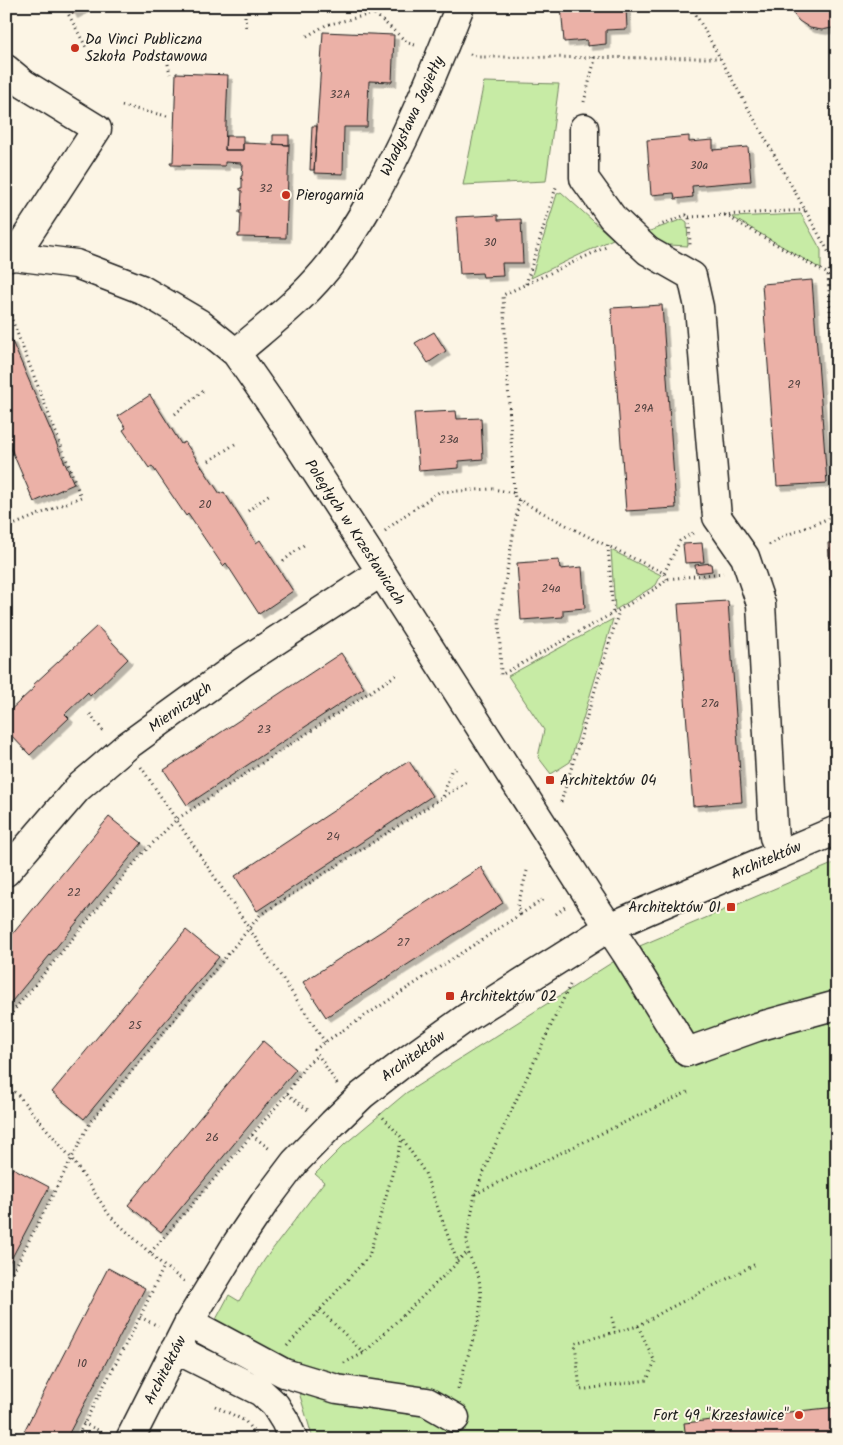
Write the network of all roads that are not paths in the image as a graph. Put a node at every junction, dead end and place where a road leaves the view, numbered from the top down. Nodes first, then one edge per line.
1 (460, 6) edge
2 (6, 69) edge
3 (584, 128) dead end
4 (10, 257) edge
5 (236, 353) junction
6 (380, 573) junction
7 (837, 830) edge
8 (781, 854) junction
9 (6, 872) edge
10 (608, 928) junction
11 (837, 1005) edge
12 (189, 1322) junction
13 (175, 1349) junction
14 (453, 1417) road end
15 (130, 1439) edge
16 (294, 1439) edge

1 - 5 street, Władysława Jagiełły
2 - 4 street
3 - 8 street
4 - 5 street, Poległych w Krzesławicach
5 - 6 street, Poległych w Krzesławicach
6 - 9 street, Mierniczych
6 - 10 street, Poległych w Krzesławicach
7 - 8 street, Architektów
8 - 10 street, Architektów
10 - 11 street, Poległych w Krzesławicach
10 - 12 street, Architektów
12 - 13 street, Architektów
12 - 14 street
13 - 15 street, Architektów
13 - 16 street

